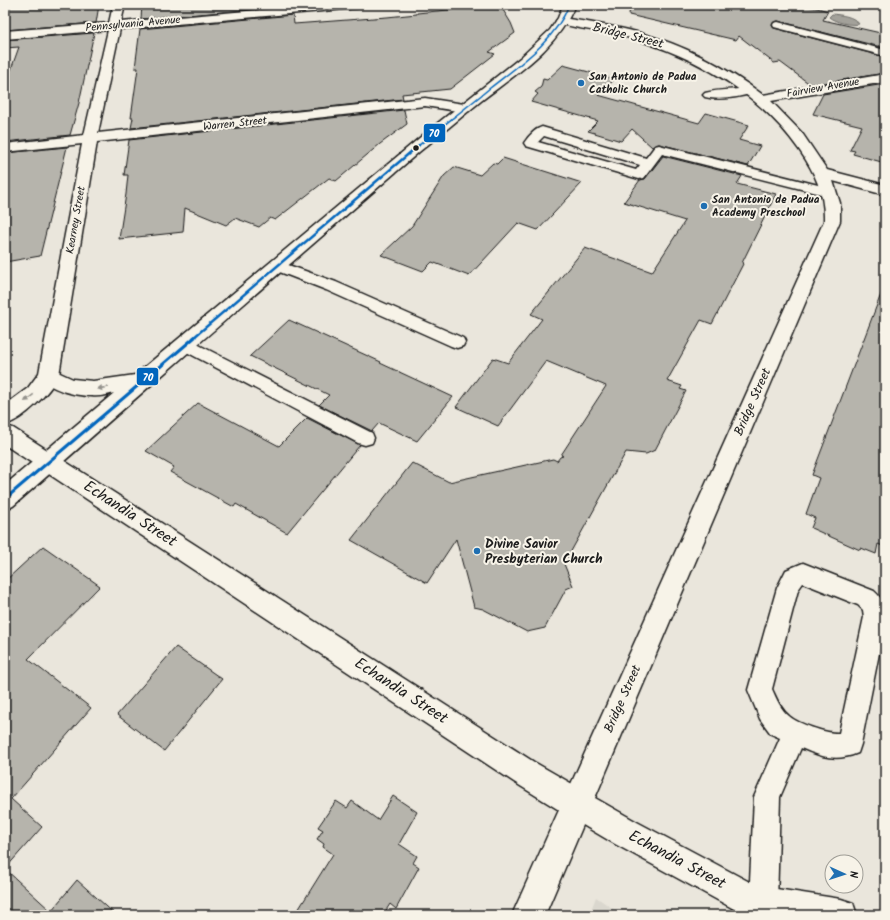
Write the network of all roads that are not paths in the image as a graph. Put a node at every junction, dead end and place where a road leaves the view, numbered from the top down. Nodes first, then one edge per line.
1 (119, 5) edge
2 (356, 5) edge
3 (568, 5) edge
4 (562, 21) junction
5 (778, 25) dead end
6 (115, 26) junction
7 (5, 35) edge
8 (885, 53) edge
9 (885, 78) edge
10 (709, 95) dead end
11 (755, 95) junction
12 (464, 108) junction
13 (90, 139) junction
14 (5, 148) edge
15 (649, 163) junction
16 (825, 182) junction
17 (885, 190) edge
18 (277, 266) junction
19 (457, 342) dead end
20 (185, 344) junction
21 (49, 376) junction
22 (141, 382) junction
23 (5, 417) edge
24 (5, 434) edge
25 (365, 438) dead end
26 (49, 461) junction
27 (5, 499) edge
28 (795, 734) junction
29 (577, 804) junction
30 (763, 903) junction
31 (823, 914) edge
32 (528, 915) edge

1 - 6 street, Kearney Street
2 - 6 street, Pennsylvania Avenue
3 - 4 street
4 - 11 street, Bridge Street
4 - 12 street
5 - 8 lane
6 - 7 street, Pennsylvania Avenue
6 - 13 street, Kearney Street
9 - 11 street, Fairview Avenue
10 - 11 lane
11 - 16 street, Bridge Street
12 - 13 street, Warren Street
12 - 18 street
13 - 14 street, Warren Street
13 - 21 street, Kearney Street
15 - 15 lane
15 - 16 lane
16 - 17 street
16 - 29 street, Bridge Street
18 - 19 lane
18 - 20 street
20 - 22 street
20 - 25 lane
22 -> 21 street
21 -> 23 street, Kearney Street
22 - 26 street
24 - 26 street, Echandia Street
26 - 27 street
26 - 29 street, Echandia Street
28 - 28 lane
28 - 30 lane
29 - 30 street, Echandia Street
29 - 32 street, Bridge Street
30 - 31 street, Echandia Street

